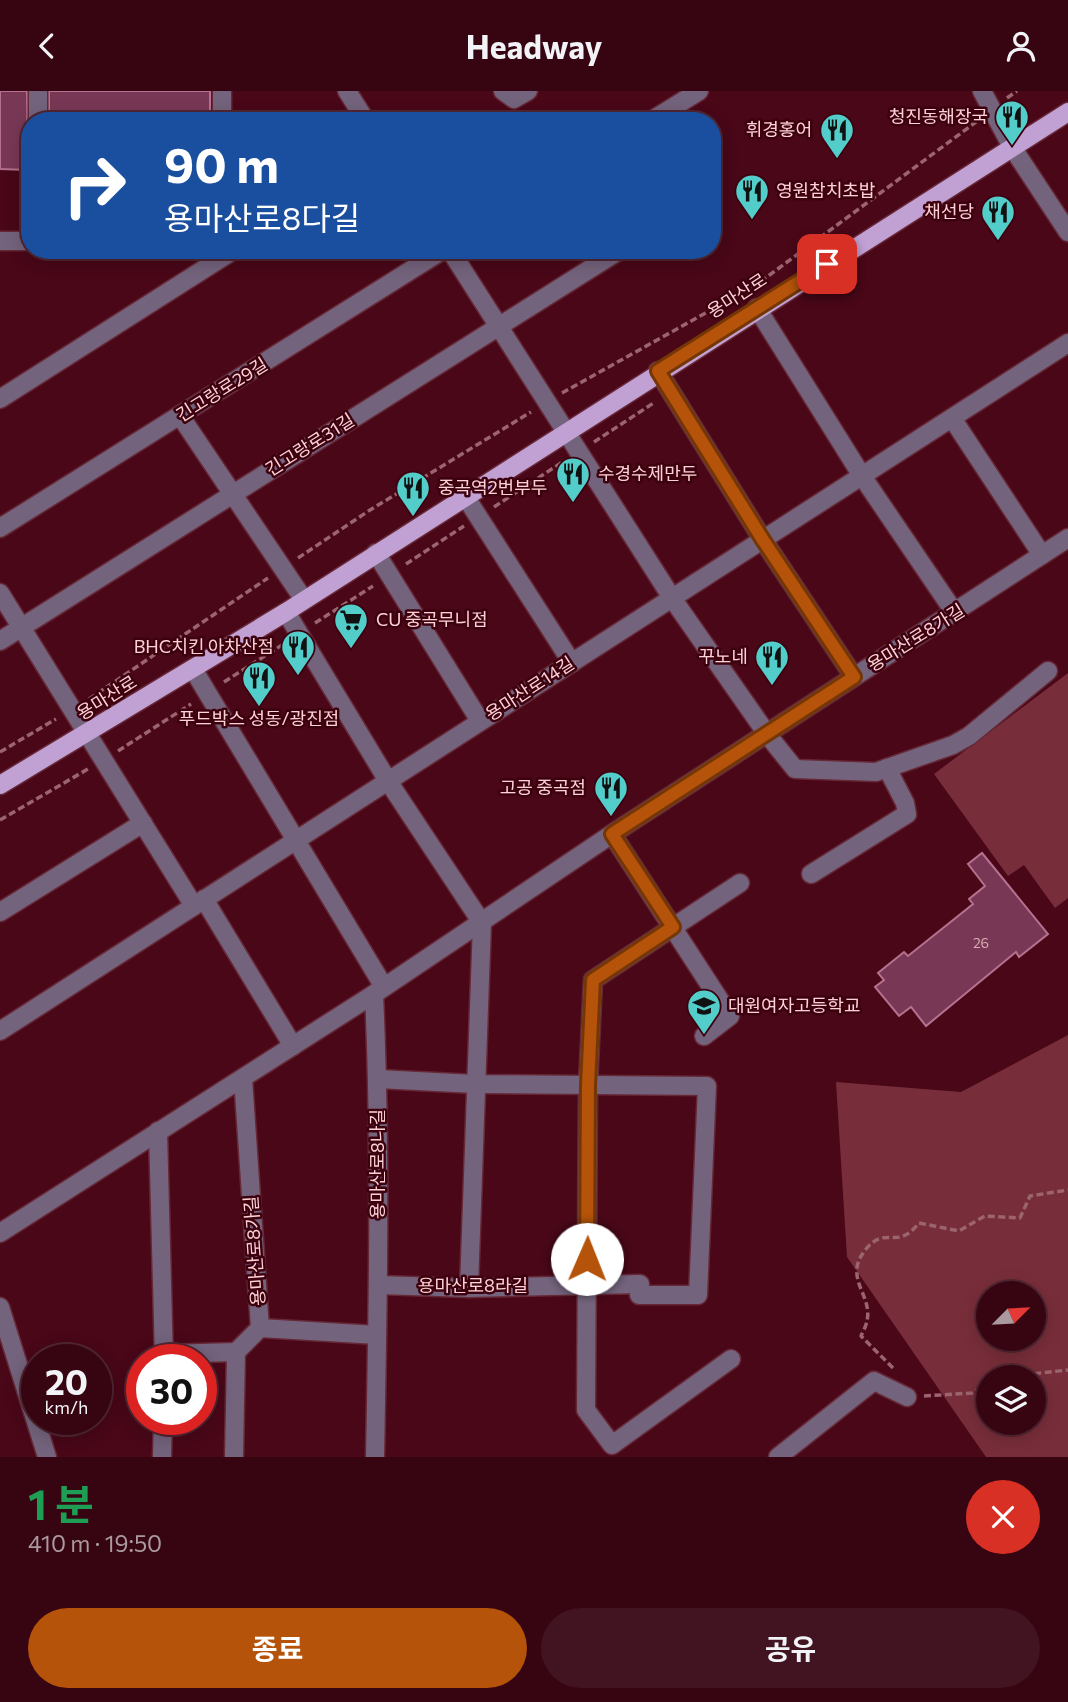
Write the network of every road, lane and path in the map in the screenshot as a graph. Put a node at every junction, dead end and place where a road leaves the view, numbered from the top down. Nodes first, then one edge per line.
1 (38, 91) edge
2 (222, 91) edge
3 (347, 91) edge
4 (503, 91) edge
5 (528, 91) edge
6 (699, 91) edge
7 (982, 91) edge
8 (1017, 91) edge
9 (992, 110) junction
10 (38, 112) edge
11 (222, 112) edge
12 (360, 112) edge
13 (665, 112) edge
14 (1068, 112) edge
15 (1013, 147) junction
16 (1068, 232) edge
17 (0, 241) edge
18 (21, 241) edge
19 (220, 259) edge
20 (429, 259) edge
21 (456, 259) edge
22 (606, 259) edge
23 (757, 308) junction
24 (500, 325) junction
25 (1068, 343) edge
26 (658, 371) junction
27 (671, 392) junction
28 (0, 399) edge
29 (549, 401) junction
30 (181, 417) junction
31 (952, 418) junction
32 (567, 430) junction
33 (580, 451) junction
34 (862, 476) junction
35 (233, 493) junction
36 (466, 496) junction
37 (479, 517) junction
38 (0, 529) edge
39 (1068, 538) edge
40 (763, 540) junction
41 (376, 553) junction
42 (1042, 555) junction
43 (283, 568) junction
44 (389, 575) junction
45 (0, 593) edge
46 (673, 598) junction
47 (304, 600) junction
48 (285, 612) junction
49 (955, 613) junction
50 (22, 628) junction
51 (299, 634) junction
52 (0, 641) edge
53 (572, 663) junction
54 (193, 669) junction
55 (1048, 671) dead end
56 (854, 677) junction
57 (207, 693) junction
58 (72, 709) junction
59 (480, 722) junction
60 (88, 734) junction
61 (767, 734) junction
62 (0, 752) edge
63 (104, 760) junction
64 (887, 768) junction
65 (388, 781) junction
66 (0, 785) edge
67 (0, 820) edge
68 (143, 823) junction
69 (612, 834) junction
70 (295, 841) junction
71 (811, 874) dead end
72 (740, 883) dead end
73 (199, 902) junction
74 (0, 912) edge
75 (482, 923) junction
76 (673, 927) junction
77 (379, 990) junction
78 (0, 1031) edge
79 (704, 1036) dead end
80 (293, 1046) junction
81 (243, 1078) junction
82 (378, 1079) junction
83 (475, 1084) junction
84 (588, 1085) junction
85 (158, 1131) junction
86 (1068, 1189) edge
87 (0, 1233) edge
88 (587, 1284) junction
89 (379, 1285) junction
90 (469, 1288) junction
91 (0, 1307) edge
92 (260, 1328) junction
93 (377, 1335) junction
94 (164, 1344) edge
95 (236, 1352) junction
96 (217, 1353) edge
97 (731, 1359) dead end
98 (1068, 1370) edge
99 (1046, 1372) edge
100 (976, 1391) edge
101 (908, 1397) junction
102 (163, 1435) edge
103 (47, 1457) edge
104 (162, 1457) edge
105 (234, 1457) edge
106 (375, 1457) edge
107 (778, 1457) edge

1 - 10 street
2 - 11 street
3 - 12 street
4 - 5 street
6 - 13 street
7 - 9 street
8 - 9 path
9 - 15 street
9 - 29 path
14 - 15 main road, 용마산로
15 - 16 street
15 - 23 main road, 용마산로
17 - 18 street
19 - 28 street
20 - 30 street, 긴고랑로29길
21 - 24 street
22 - 24 street, 긴고랑로31길
23 - 26 main road, 용마산로
23 - 34 street
24 - 29 street
24 - 35 street, 긴고랑로31길
25 - 31 street, 용마산로14길
26 - 27 street
26 - 32 main road, 용마산로
27 - 33 path
27 - 40 street
29 - 32 street
29 - 43 path
30 - 35 street
30 - 38 street, 긴고랑로29길
31 - 34 street, 용마산로14길
31 - 42 street
32 - 33 street
32 - 36 main road, 용마산로
33 - 37 path
33 - 46 street
34 - 40 street, 용마산로14길
34 - 49 street
35 - 43 street
35 - 50 street, 긴고랑로31길
36 - 37 street
36 - 41 main road, 용마산로
37 - 44 path
37 - 53 street
39 - 42 street, 용마산로8가길
40 - 46 street, 용마산로14길
40 - 56 street
41 - 44 street
41 - 47 main road, 용마산로
42 - 49 street, 용마산로8가길
43 - 47 street
43 - 58 path
44 - 51 path
44 - 59 street
45 - 50 street
46 - 53 street, 용마산로14길
46 - 61 street
47 - 48 main road, 용마산로
48 - 51 street
48 - 54 main road, 용마산로
49 - 56 street, 용마산로8가길
50 - 52 street, 긴고랑로31길
50 - 58 street
51 - 57 path
51 - 65 street
53 - 59 street, 용마산로14길
54 - 57 street
54 - 60 main road, 용마산로
55 - 64 street
56 - 61 street, 용마산로8가길
57 - 63 path
57 - 70 street
58 - 60 street
58 - 62 path
59 - 65 street, 용마산로14길
60 - 63 street
60 - 66 main road, 용마산로
61 - 64 street
61 - 69 street, 용마산로8가길
63 - 67 path
63 - 68 street
64 - 71 street
65 - 70 street, 용마산로14길
65 - 75 street
68 - 73 street
68 - 74 street
69 - 75 street, 용마산로8가길
69 - 76 street
70 - 73 street, 용마산로14길
70 - 77 street
72 - 76 street
73 - 78 street, 용마산로14길
73 - 80 street
75 - 77 street, 용마산로8가길
75 - 83 street
76 - 79 street
76 - 84 street
77 - 80 street, 용마산로8가길
77 - 82 street, 용마산로8나길
80 - 81 street, 용마산로8가길
81 - 85 street, 용마산로8가길
81 - 92 street, 용마산로8가길
82 - 83 street
82 - 89 street, 용마산로8나길
83 - 84 street
83 - 90 street
84 - 88 street
84 - 88 street, 용마산로8라길
85 - 87 street, 용마산로8가길
85 - 94 street
86 - 101 path
88 - 90 street, 용마산로8라길
88 - 97 street
89 - 90 street, 용마산로8라길
89 - 93 street, 용마산로8나길
91 - 103 street
92 - 93 street
92 - 95 street, 용마산로8가길
93 - 106 street, 용마산로8나길
95 - 96 street
95 - 105 street
98 - 99 path
100 - 101 path
101 - 107 street
102 - 104 street

